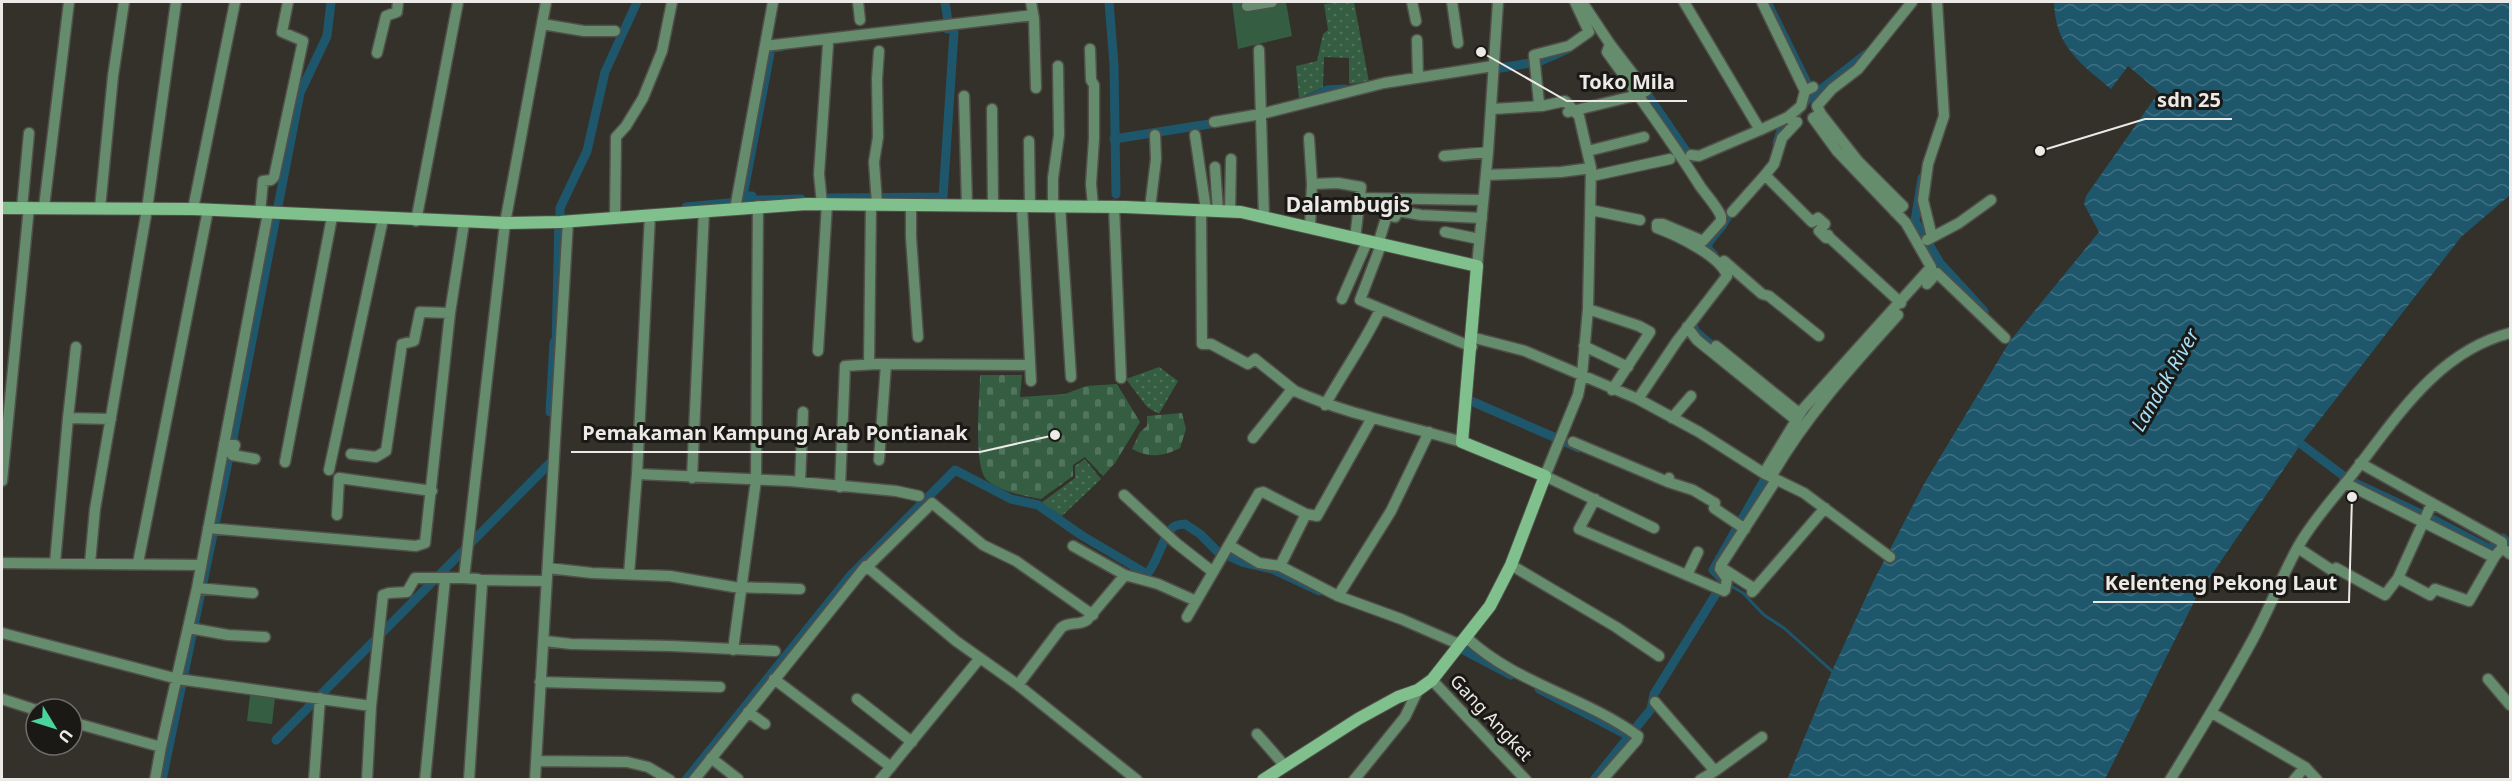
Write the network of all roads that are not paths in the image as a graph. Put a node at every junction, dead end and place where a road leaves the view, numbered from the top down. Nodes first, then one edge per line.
1 (69, 2) edge
2 (124, 2) edge
3 (176, 2) edge
4 (235, 2) edge
5 (288, 2) edge
6 (398, 2) edge
7 (458, 2) edge
8 (546, 2) edge
9 (672, 2) edge
10 (773, 2) edge
11 (858, 2) edge
12 (1031, 2) edge
13 (1272, 2) edge
14 (1412, 2) edge
15 (1452, 2) edge
16 (1498, 2) edge
17 (1575, 2) edge
18 (1582, 2) edge
19 (1684, 2) edge
20 (1762, 2) edge
21 (1912, 2) edge
22 (1937, 2) edge
23 (1247, 6) dead end
24 (1033, 15) junction
25 (860, 20) dead end
26 (1416, 21) dead end
27 (542, 24) junction
28 (615, 31) dead end
29 (1417, 40) dead end
30 (1458, 43) dead end
31 (828, 45) dead end
32 (765, 46) junction
33 (1090, 49) dead end
34 (1259, 50) dead end
35 (879, 51) dead end
36 (377, 52) dead end
37 (1058, 66) dead end
38 (1493, 71) junction
39 (1418, 77) junction
40 (1036, 88) dead end
41 (1638, 95) junction
42 (964, 96) dead end
43 (1536, 106) junction
44 (992, 109) dead end
45 (1491, 109) junction
46 (1571, 111) junction
47 (1261, 114) junction
48 (1794, 121) junction
49 (1214, 122) dead end
50 (1760, 130) junction
51 (29, 134) dead end
52 (1155, 135) dead end
53 (1195, 135) dead end
54 (1644, 137) dead end
55 (1309, 138) dead end
56 (1029, 141) dead end
57 (1588, 151) junction
58 (1488, 152) junction
59 (1691, 155) dead end
60 (1443, 156) dead end
61 (1231, 159) dead end
62 (1670, 159) dead end
63 (1215, 167) dead end
64 (1592, 172) junction
65 (1486, 175) junction
66 (1765, 175) junction
67 (1312, 184) junction
68 (1361, 198) junction
69 (1483, 200) junction
70 (1991, 200) dead end
71 (824, 204) junction
72 (874, 204) junction
73 (911, 205) junction
74 (967, 205) junction
75 (993, 205) junction
76 (761, 206) junction
77 (1026, 206) junction
78 (1057, 206) junction
79 (1093, 206) junction
80 (1114, 206) junction
81 (26, 207) junction
82 (44, 207) junction
83 (2, 208) edge
84 (100, 208) junction
85 (1150, 208) junction
86 (147, 209) junction
87 (193, 209) junction
88 (735, 209) junction
89 (208, 210) junction
90 (1213, 210) junction
91 (1592, 210) junction
92 (704, 211) junction
93 (1732, 212) dead end
94 (266, 213) junction
95 (650, 215) junction
96 (332, 217) junction
97 (1264, 217) junction
98 (615, 218) junction
99 (1482, 218) junction
100 (383, 219) junction
101 (1640, 220) dead end
102 (416, 221) junction
103 (564, 221) junction
104 (464, 223) junction
105 (505, 224) junction
106 (1310, 227) junction
107 (1445, 232) dead end
108 (1932, 237) junction
109 (1479, 239) junction
110 (1370, 243) junction
111 (1918, 244) junction
112 (1714, 258) junction
113 (1477, 266) junction
114 (1934, 270) junction
115 (1342, 299) dead end
116 (1900, 303) junction
117 (1588, 309) junction
118 (1380, 310) junction
119 (450, 313) junction
120 (1688, 327) junction
121 (1878, 332) junction
122 (2511, 333) edge
123 (1819, 336) dead end
124 (918, 337) dead end
125 (2005, 338) dead end
126 (1471, 342) junction
127 (1584, 346) junction
128 (76, 347) dead end
129 (818, 351) dead end
130 (869, 364) junction
131 (886, 364) junction
132 (1030, 365) junction
133 (1628, 367) junction
134 (1841, 374) junction
135 (1582, 375) junction
136 (1071, 377) dead end
137 (1121, 378) dead end
138 (1031, 381) dead end
139 (1612, 390) junction
140 (1295, 391) junction
141 (1691, 396) dead end
142 (1638, 399) junction
143 (1326, 405) junction
144 (803, 412) dead end
145 (69, 418) junction
146 (1372, 418) junction
147 (1672, 418) junction
148 (1798, 418) junction
149 (111, 419) junction
150 (1429, 432) junction
151 (1253, 438) dead end
152 (1462, 442) junction
153 (1573, 442) dead end
154 (225, 444) junction
155 (351, 454) dead end
156 (1779, 455) junction
157 (255, 459) dead end
158 (879, 460) dead end
159 (285, 462) dead end
160 (2360, 464) junction
161 (329, 470) dead end
162 (637, 474) junction
163 (1545, 476) junction
164 (1769, 476) junction
165 (692, 478) junction
166 (2349, 479) junction
167 (756, 480) junction
168 (2, 481) edge
169 (800, 482) junction
170 (840, 487) junction
171 (432, 491) junction
172 (1124, 495) dead end
173 (919, 496) dead end
174 (1595, 499) junction
175 (2432, 503) junction
176 (1825, 508) junction
177 (1306, 514) junction
178 (337, 515) dead end
179 (2422, 521) junction
180 (1654, 528) dead end
181 (213, 529) junction
182 (1745, 529) junction
183 (1073, 546) dead end
184 (1227, 547) junction
185 (2298, 548) junction
186 (1698, 552) dead end
187 (2502, 552) edge
188 (1890, 557) dead end
189 (2, 563) edge
190 (55, 563) junction
191 (90, 563) junction
192 (138, 563) junction
193 (201, 565) junction
194 (1718, 565) junction
195 (1280, 566) junction
196 (1511, 566) junction
197 (867, 567) junction
198 (548, 568) junction
199 (1213, 572) junction
200 (629, 574) junction
201 (1125, 575) junction
202 (1687, 575) junction
203 (464, 578) junction
204 (2398, 578) junction
205 (445, 579) junction
206 (481, 580) junction
207 (546, 581) junction
208 (202, 588) junction
209 (740, 588) junction
210 (800, 589) dead end
211 (253, 592) dead end
212 (1338, 596) junction
213 (1196, 601) junction
214 (1093, 615) junction
215 (1187, 617) dead end
216 (194, 629) junction
217 (2, 633) edge
218 (265, 637) dead end
219 (545, 641) junction
220 (1462, 644) junction
221 (733, 650) junction
222 (775, 651) dead end
223 (1659, 656) dead end
224 (980, 658) junction
225 (774, 679) junction
226 (2488, 679) dead end
227 (184, 680) junction
228 (1432, 680) junction
229 (540, 682) junction
230 (1018, 685) junction
231 (720, 687) dead end
232 (1418, 690) junction
233 (320, 698) junction
234 (2, 699) edge
235 (857, 699) dead end
236 (1655, 702) dead end
237 (2511, 705) edge
238 (24, 706) edge
239 (371, 706) junction
240 (748, 712) junction
241 (2212, 713) junction
242 (765, 724) dead end
243 (84, 725) edge
244 (1257, 734) dead end
245 (1762, 737) dead end
246 (912, 742) junction
247 (161, 747) junction
248 (711, 758) junction
249 (537, 760) junction
250 (1285, 766) junction
251 (891, 767) junction
252 (2305, 767) junction
253 (1715, 771) junction
254 (738, 779) edge
255 (155, 780) edge
256 (314, 780) edge
257 (367, 780) edge
258 (425, 780) edge
259 (469, 780) edge
260 (535, 780) edge
261 (669, 780) edge
262 (694, 780) edge
263 (880, 780) edge
264 (1137, 780) edge
265 (1263, 780) edge
266 (1354, 780) edge
267 (1526, 780) edge
268 (1602, 780) edge
269 (1700, 780) edge
270 (2170, 780) edge
271 (2294, 780) edge
272 (2317, 780) edge

1 - 82 street
2 - 84 street
3 - 86 street
4 - 87 street
5 - 94 street
6 - 36 street
7 - 102 street
8 - 27 street
9 - 98 street
10 - 32 street
11 - 25 street
12 - 24 street
13 - 23 street
14 - 26 street
15 - 30 street
16 - 38 street
17 - 43 street
18 - 41 street
19 - 50 street
20 - 48 street
21 - 111 street
22 - 108 street
24 - 32 street
24 - 40 street
27 - 28 street
27 - 105 street
29 - 39 street
31 - 71 street
32 - 88 street
33 - 79 street
34 - 47 street
35 - 72 street
37 - 78 street
38 - 39 street
38 - 45 street
39 - 47 street
41 - 46 street
41 - 112 street
42 - 74 street
43 - 45 street
43 - 46 street
44 - 75 street
45 - 58 street
46 - 57 street
47 - 49 street
47 - 97 street
48 - 50 street
48 - 66 street
50 - 59 street
51 - 81 street
52 - 85 street
53 - 90 street
54 - 57 street
55 - 67 street
56 - 77 street
57 - 64 street
58 - 60 street
58 - 65 street
61 - 90 street
62 - 64 street
63 - 90 street
64 - 65 street
64 - 91 street
65 - 69 street
66 - 93 street
66 - 116 street
67 - 68 street
67 - 106 street
68 - 69 street
68 - 110 street
69 - 99 street
70 - 108 street
71 - 72 street
71 - 76 street
71 - 129 street
72 - 73 street
72 - 130 street
73 - 74 street
73 - 124 street
74 - 75 street
75 - 77 street
76 - 88 street
76 - 167 street
77 - 78 street
77 - 132 street
78 - 79 street
78 - 136 street
79 - 80 street
80 - 85 street
80 - 137 street
81 - 82 street
81 - 83 street
81 - 168 street
82 - 84 street
84 - 86 street
85 - 90 street
86 - 87 street
86 - 149 street
87 - 89 street
88 - 92 street
89 - 94 street
89 - 192 street
90 - 97 street
90 - 140 street
91 - 101 street
91 - 117 street
92 - 95 street
92 - 165 street
94 - 96 street
94 - 154 street
95 - 98 street
95 - 162 street
96 - 100 street
96 - 159 street
97 - 106 street
98 - 103 street
99 - 109 street
99 - 110 street
100 - 102 street
100 - 161 street
102 - 104 street
103 - 105 street
103 - 198 street
104 - 105 street
104 - 119 street
105 - 203 street
106 - 110 street
107 - 109 street
108 - 111 street
109 - 113 street
110 - 113 street
110 - 115 street
110 - 118 street
111 - 114 street
112 - 120 street
112 - 123 street
113 - 126 street
114 - 116 street
114 - 121 street
114 - 125 street
116 - 121 street
117 - 127 street
117 - 133 street
118 - 126 street
118 - 143 street
119 - 155 street
119 - 171 street
120 - 142 street
120 - 148 street
121 - 134 street
122 - 160 street
126 - 135 street
126 - 152 street
127 - 133 street
127 - 135 street
128 - 145 street
130 - 131 street
130 - 170 street
131 - 132 street
131 - 158 street
132 - 138 street
133 - 139 street
134 - 148 street
134 - 156 street
135 - 139 street
135 - 163 street
139 - 142 street
140 - 143 street
140 - 151 street
141 - 147 street
142 - 147 street
143 - 146 street
144 - 169 street
145 - 149 street
145 - 190 street
146 - 150 street
146 - 177 street
147 - 164 street
148 - 156 street
149 - 191 street
150 - 152 street
150 - 212 street
152 - 163 street
153 - 182 street
154 - 157 street
154 - 181 street
156 - 164 street
160 - 166 street
160 - 175 street
162 - 165 street
162 - 200 street
163 - 174 street
163 - 196 street
164 - 176 street
164 - 182 street
165 - 167 street
166 - 179 street
166 - 185 street
167 - 169 street
167 - 209 street
169 - 170 street
170 - 173 street
171 - 178 street
171 - 181 street
172 - 199 street
174 - 180 street
174 - 202 street
175 - 179 street
175 - 187 street
176 - 188 street
176 - 194 street
177 - 184 street
177 - 195 street
179 - 187 street
179 - 204 street
181 - 193 street
182 - 194 street
183 - 201 street
184 - 195 street
184 - 199 street
185 - 204 street
185 - 241 street
186 - 202 street
187 - 204 street
189 - 190 street
190 - 191 street
191 - 192 street
192 - 193 street
193 - 208 street
194 - 202 street
195 - 212 street
196 - 220 street
196 - 223 street
197 - 214 street
197 - 224 street
197 - 225 street
198 - 200 street
198 - 207 street
199 - 213 street
200 - 209 street
201 - 213 street
201 - 214 street
203 - 205 street
203 - 206 street
205 - 239 street
205 - 258 street
206 - 207 street
206 - 259 street
207 - 219 street
208 - 211 street
208 - 216 street
209 - 210 street
209 - 221 street
212 - 220 street
213 - 215 street
214 - 230 street
216 - 218 street
216 - 227 street
217 - 227 street
219 - 221 street
219 - 229 street
220 - 228 street
220 - 268 street
221 - 222 street
224 - 230 street
224 - 246 street
225 - 240 street
225 - 251 street
226 - 237 street
227 - 233 street
227 - 247 street
228 - 232 street
228 - 267 street, Gang Angket
229 - 231 street
229 - 249 street
230 - 264 street
232 - 250 street
232 - 266 street
233 - 239 street
233 - 256 street
234 - 238 street
235 - 246 street
236 - 253 street
239 - 257 street
240 - 242 street
240 - 248 street
241 - 252 street
241 - 270 street
243 - 247 street
244 - 250 street
245 - 253 street
246 - 251 street
247 - 255 street
248 - 254 street
248 - 262 street
249 - 260 street
249 - 261 street
250 - 265 street
251 - 263 street
252 - 271 street
252 - 272 street
253 - 269 street

